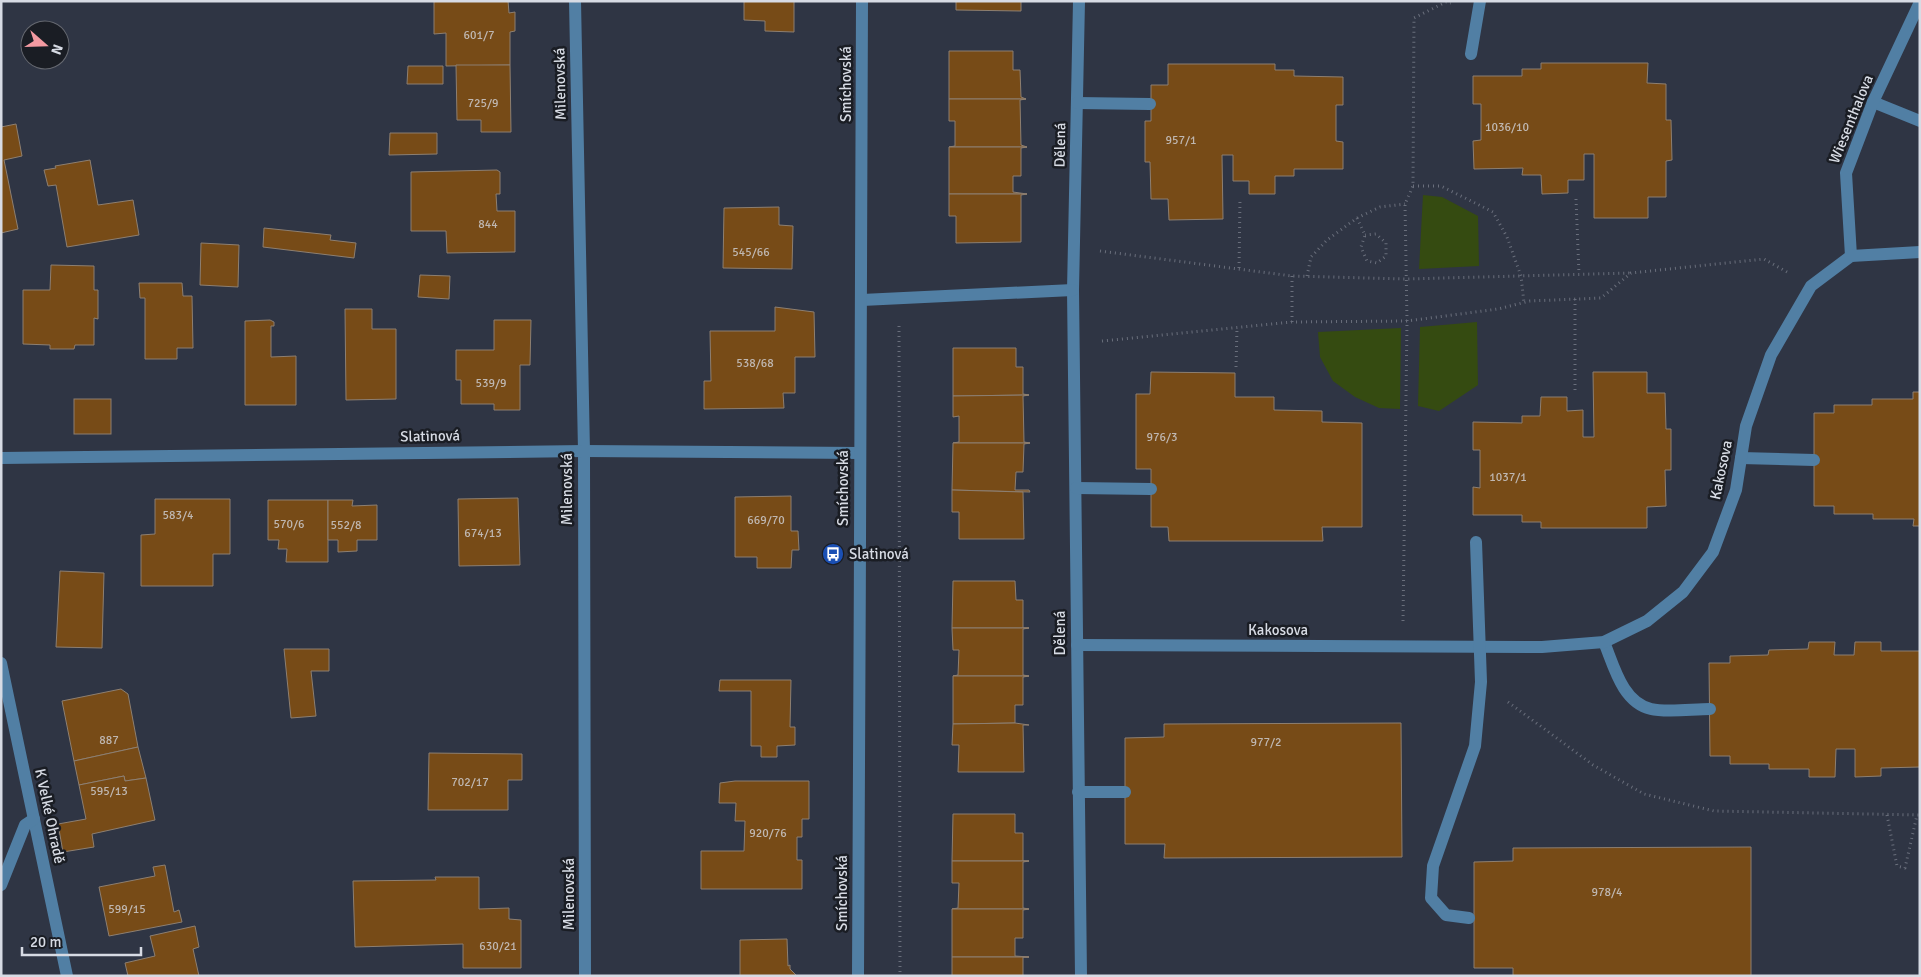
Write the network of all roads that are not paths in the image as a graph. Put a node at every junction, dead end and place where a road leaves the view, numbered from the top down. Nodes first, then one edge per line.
1 (575, 1) edge
2 (862, 1) edge
3 (1079, 1) edge
4 (1920, 2) edge
5 (1479, 6) edge
6 (1471, 54) dead end
7 (1873, 102) junction
8 (1077, 103) junction
9 (1150, 104) dead end
10 (1920, 121) edge
11 (1920, 252) edge
12 (1851, 256) junction
13 (1074, 290) junction
14 (862, 300) junction
15 (584, 451) junction
16 (860, 453) junction
17 (1, 458) edge
18 (1741, 458) junction
19 (1814, 460) dead end
20 (1076, 488) junction
21 (1151, 488) dead end
22 (1476, 542) dead end
23 (1604, 642) junction
24 (1077, 645) junction
25 (1478, 647) junction
26 (1, 663) edge
27 (1710, 709) dead end
28 (1078, 792) junction
29 (1125, 792) dead end
30 (34, 819) junction
31 (1, 885) edge
32 (1469, 918) dead end
33 (67, 976) edge
34 (585, 976) edge
35 (858, 976) edge
36 (1081, 976) edge

1 - 15 street, Milenovská
2 - 14 street, Smíchovská
3 - 8 street, Dělená
4 - 7 street, Wiesenthalova
5 - 6 street
7 - 10 street
7 - 12 street, Wiesenthalova
8 - 9 street
8 - 13 street, Dělená
11 - 12 street
12 - 18 street, Kakosova
13 - 14 street
13 - 20 street, Dělená
14 - 16 street, Smíchovská
15 - 16 street, Slatinová
15 - 17 street, Slatinová
15 - 34 street, Milenovská
16 - 35 street, Smíchovská
18 - 19 street
18 - 23 street, Kakosova
20 - 21 street
20 - 24 street, Dělená
22 - 25 street
23 - 25 street, Kakosova
23 - 27 street
24 - 25 street, Kakosova
24 - 28 street, Dělená
25 - 32 street
26 - 30 street, K Velké Ohradě
28 - 29 street
28 - 36 street, Dělená
30 - 31 street
30 - 33 street, K Velké Ohradě

